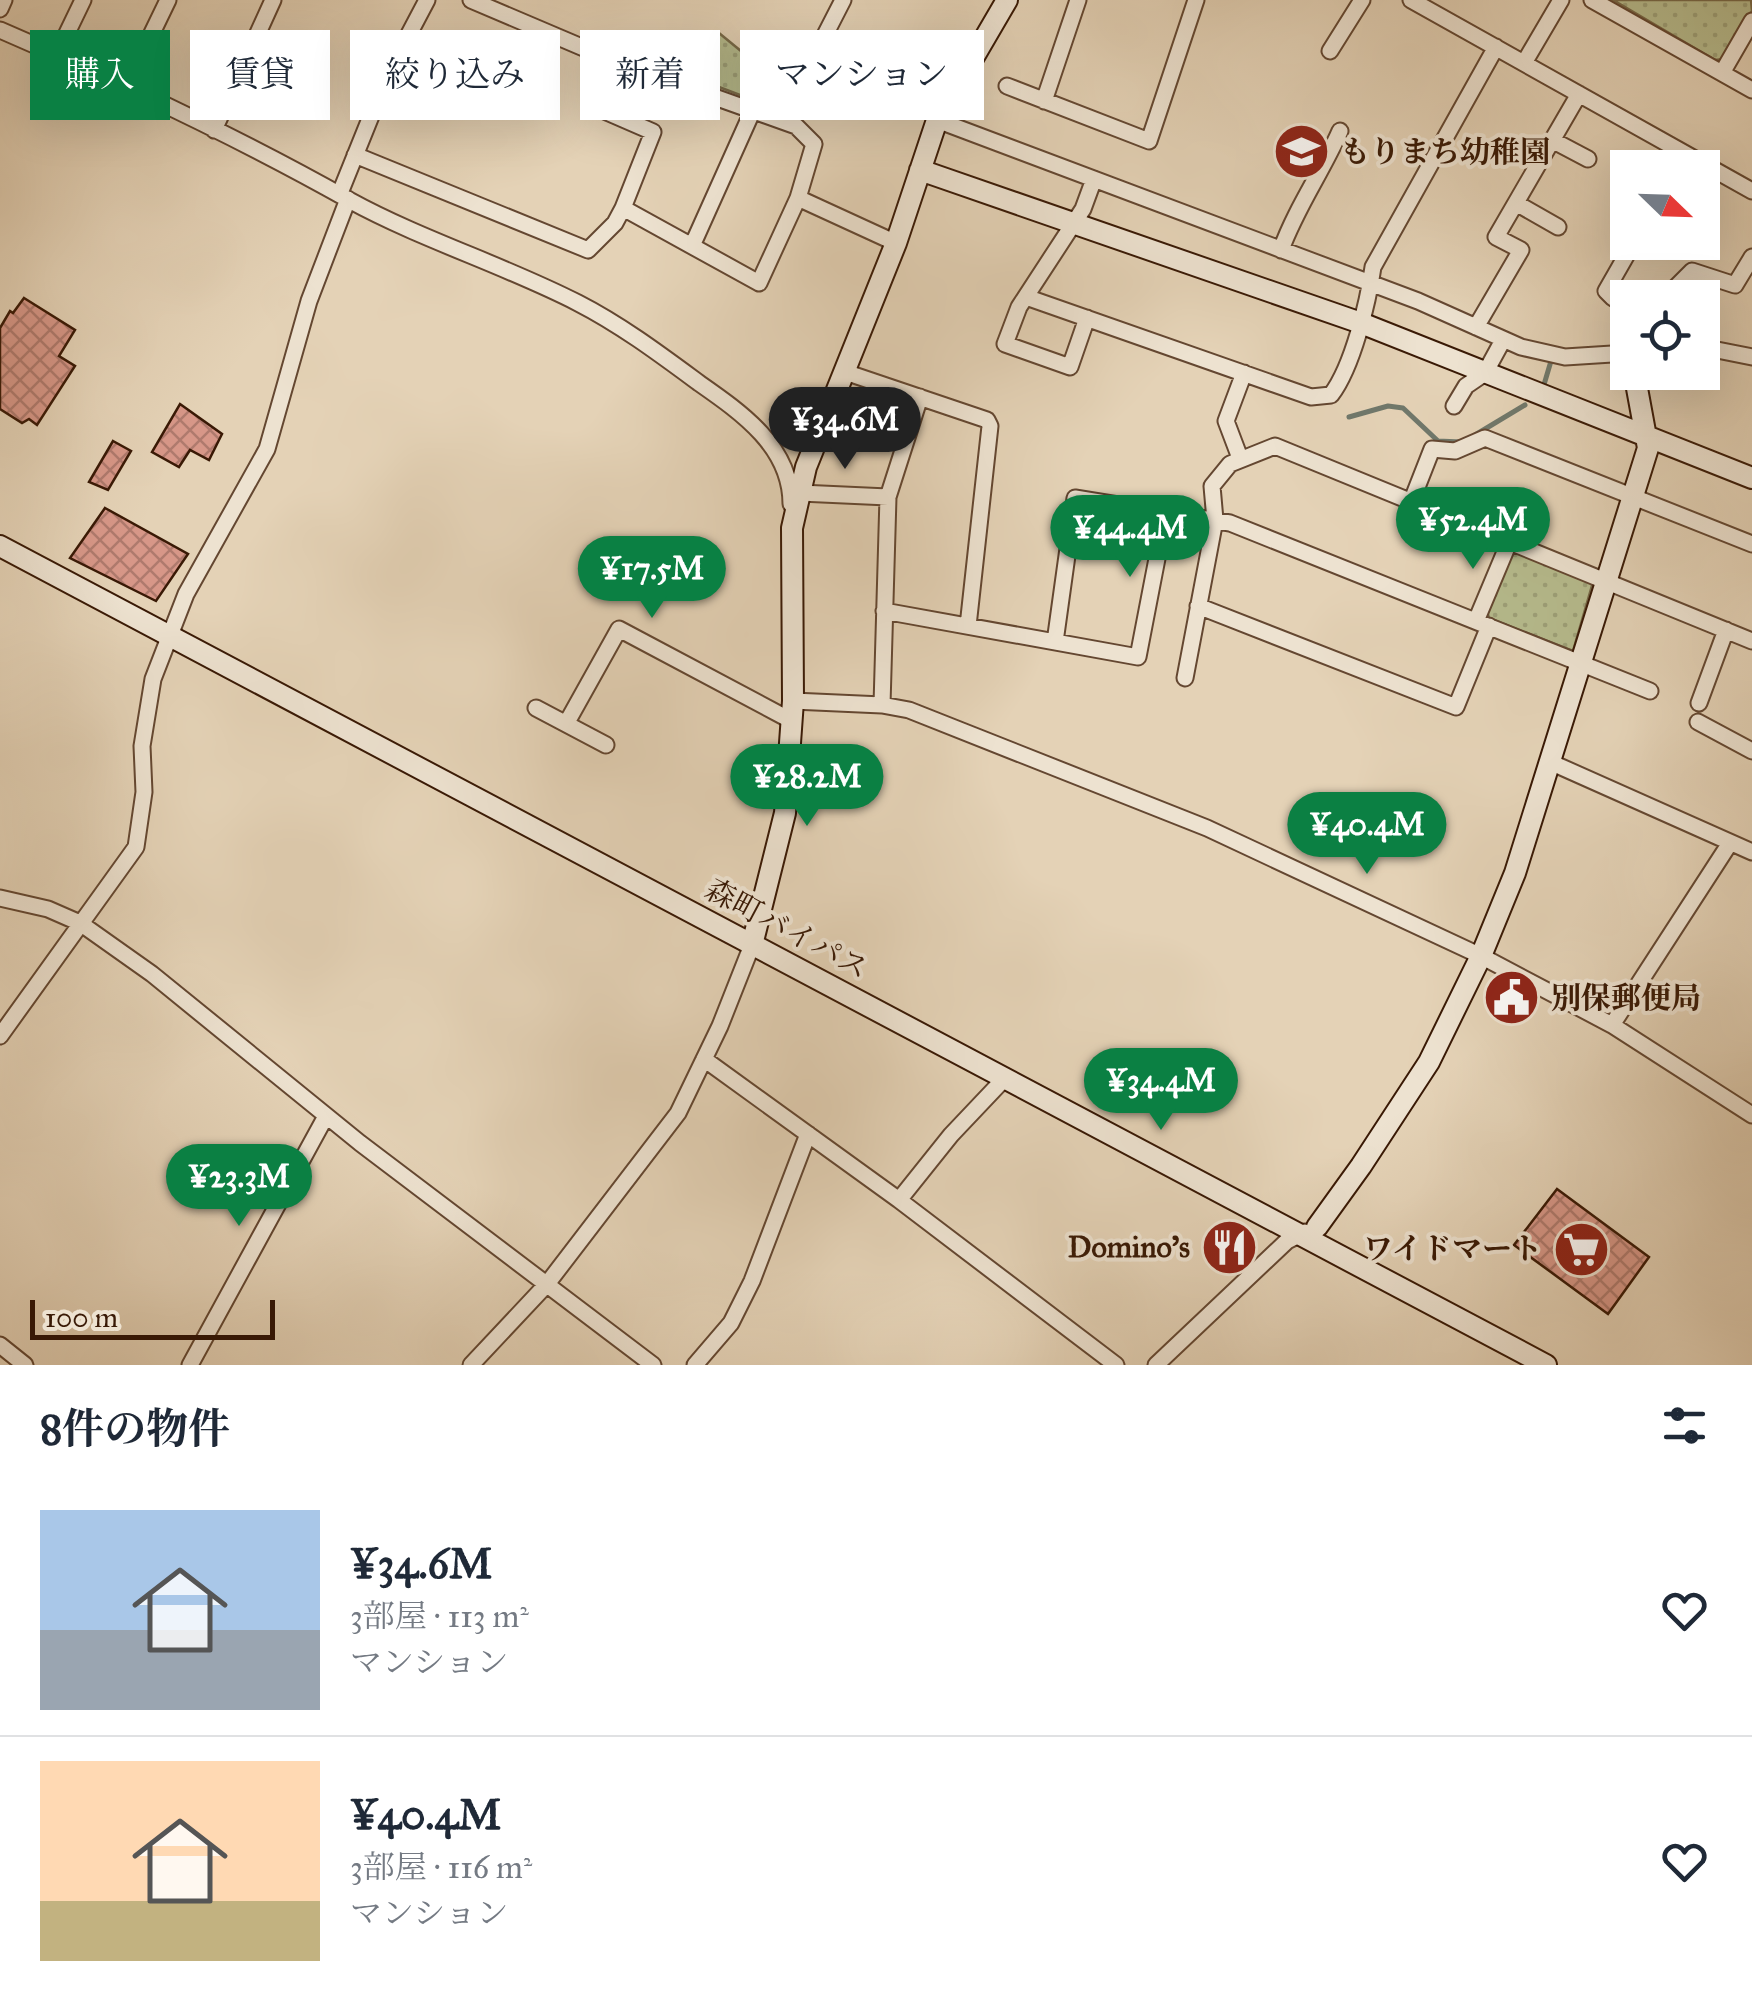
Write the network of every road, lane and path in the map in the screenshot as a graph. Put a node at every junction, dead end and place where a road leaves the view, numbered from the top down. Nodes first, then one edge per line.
1 (4, 0) edge
2 (83, 0) edge
3 (168, 0) edge
4 (274, 0) edge
5 (427, 0) edge
6 (471, 0) edge
7 (843, 0) edge
8 (1007, 0) edge
9 (1078, 0) edge
10 (1196, 0) edge
11 (1362, 0) edge
12 (1411, 0) edge
13 (1561, 0) edge
14 (1599, 2) edge
15 (0, 10) edge
16 (1752, 21) edge
17 (0, 30) edge
18 (69, 30) edge
19 (153, 30) edge
20 (828, 30) edge
21 (984, 39) edge
22 (30, 43) edge
23 (580, 46) edge
24 (1496, 48) junction
25 (1330, 51) dead end
26 (1524, 63) junction
27 (1722, 73) junction
28 (1007, 86) dead end
29 (1752, 90) edge
30 (1579, 94) junction
31 (1044, 101) junction
32 (170, 108) edge
33 (625, 120) edge
34 (749, 120) edge
35 (780, 120) edge
36 (937, 120) joint
37 (214, 130) junction
38 (1340, 132) dead end
39 (1552, 140) junction
40 (1665, 150) edge
41 (355, 156) junction
42 (1588, 160) dead end
43 (920, 170) junction
44 (1720, 175) edge
45 (1094, 179) junction
46 (1751, 187) edge
47 (344, 196) junction
48 (798, 198) junction
49 (1516, 203) junction
50 (623, 208) junction
51 (1076, 221) junction
52 (1558, 227) dead end
53 (896, 243) junction
54 (692, 246) junction
55 (1282, 250) junction
56 (1752, 257) edge
57 (1683, 280) edge
58 (1719, 280) edge
59 (1720, 280) edge
60 (1370, 284) junction
61 (1026, 296) junction
62 (1088, 318) junction
63 (1360, 323) junction
64 (1476, 327) junction
65 (1503, 340) junction
66 (1720, 350) edge
67 (1610, 354) edge
68 (1752, 357) edge
69 (845, 372) junction
70 (1244, 373) junction
71 (1485, 373) junction
72 (1638, 390) edge
73 (920, 397) junction
74 (1454, 406) dead end
75 (1648, 439) junction
76 (1240, 458) junction
77 (1752, 478) edge
78 (800, 492) junction
79 (888, 497) junction
80 (1632, 498) junction
81 (1412, 500) junction
82 (1166, 512) junction
83 (1214, 520) junction
84 (792, 528) junction
85 (1510, 540) junction
86 (1752, 544) edge
87 (0, 546) edge
88 (1607, 579) junction
89 (1198, 606) junction
90 (884, 611) junction
91 (1483, 624) junction
92 (968, 626) junction
93 (1726, 630) junction
94 (171, 637) junction
95 (1752, 641) edge
96 (1055, 642) junction
97 (1581, 663) junction
98 (1184, 678) dead end
99 (1650, 691) dead end
100 (1699, 703) dead end
101 (882, 705) junction
102 (536, 708) dead end
103 (792, 711) junction
104 (1698, 722) dead end
105 (566, 724) junction
106 (606, 745) dead end
107 (1752, 751) edge
108 (1550, 762) junction
109 (1730, 843) junction
110 (1752, 852) edge
111 (0, 898) edge
112 (80, 923) junction
113 (752, 945) junction
114 (1481, 956) junction
115 (1612, 1026) junction
116 (0, 1036) edge
117 (704, 1059) junction
118 (1005, 1078) junction
119 (1752, 1115) edge
120 (326, 1116) junction
121 (808, 1134) junction
122 (899, 1200) junction
123 (1308, 1231) junction
124 (547, 1284) junction
125 (0, 1345) edge
126 (26, 1365) edge
127 (190, 1365) edge
128 (471, 1365) edge
129 (653, 1365) edge
130 (696, 1365) edge
131 (1116, 1365) edge
132 (1156, 1365) edge
133 (1546, 1365) edge

1 - 15 street
2 - 18 street
3 - 19 street
4 - 37 street
5 - 41 street
6 - 23 street
7 - 20 street
8 - 21 street
9 - 31 street
10 - 31 street
11 - 25 street
12 - 24 street
13 - 26 street
14 - 27 street
16 - 27 street
17 - 22 street
24 - 26 street
24 - 60 street
26 - 30 street
27 - 29 street
28 - 31 street
30 - 39 street
30 - 40 street
32 - 37 street
33 - 50 street
34 - 54 street
35 - 48 street
36 - 43 street
36 - 45 street
37 - 47 street
38 - 55 street
39 - 42 street
39 - 49 street
41 - 47 street
41 - 50 street
43 - 51 street
43 - 53 street
44 - 46 street
45 - 51 street
45 - 55 street
47 - 84 street
47 - 94 street
48 - 53 street
48 - 54 street
49 - 52 street
49 - 64 street
50 - 54 street
51 - 61 street
51 - 63 street
53 - 69 street
55 - 60 street
56 - 59 street
57 - 58 street
60 - 63 street
60 - 64 street
61 - 62 street
61 - 62 street
62 - 70 street
63 - 70 street
63 - 71 street
64 - 65 street
65 - 67 street
65 - 71 street
66 - 68 street
69 - 73 street
69 - 78 street
70 - 76 street
71 - 74 street
71 - 75 street
72 - 75 street
73 - 79 street
73 - 92 street
75 - 77 street
75 - 80 street
76 - 81 street
76 - 83 street
78 - 79 street
78 - 84 street
79 - 90 street
80 - 81 street
80 - 86 street
80 - 88 street
81 - 85 street
82 - 83 street
82 - 96 street
82 - 96 street
83 - 89 street
83 - 91 street
84 - 103 street
85 - 88 street
85 - 91 street
87 - 94 street, 森町バイパス
88 - 93 street
88 - 97 street
89 - 91 street
89 - 98 street
90 - 92 street
90 - 101 street
91 - 97 street
92 - 96 street
93 - 95 street
93 - 100 street
94 - 112 street
94 - 113 street, 森町バイパス
97 - 99 street
97 - 108 street
101 - 103 street
101 - 114 street
102 - 105 street
103 - 105 street
103 - 113 street
104 - 107 street
105 - 106 street
108 - 109 street
108 - 114 street
109 - 110 street
109 - 115 street
111 - 112 street
112 - 116 street
112 - 120 street
113 - 117 street
113 - 118 street, 森町バイパス
114 - 115 street
114 - 123 street
115 - 119 street
117 - 121 street
117 - 124 street
118 - 122 street
118 - 123 street, 森町バイパス
120 - 124 street
120 - 127 street
121 - 122 street
121 - 130 street
122 - 131 street
123 - 132 street
123 - 133 street, 森町バイパス
124 - 128 street
124 - 129 street
125 - 126 street

